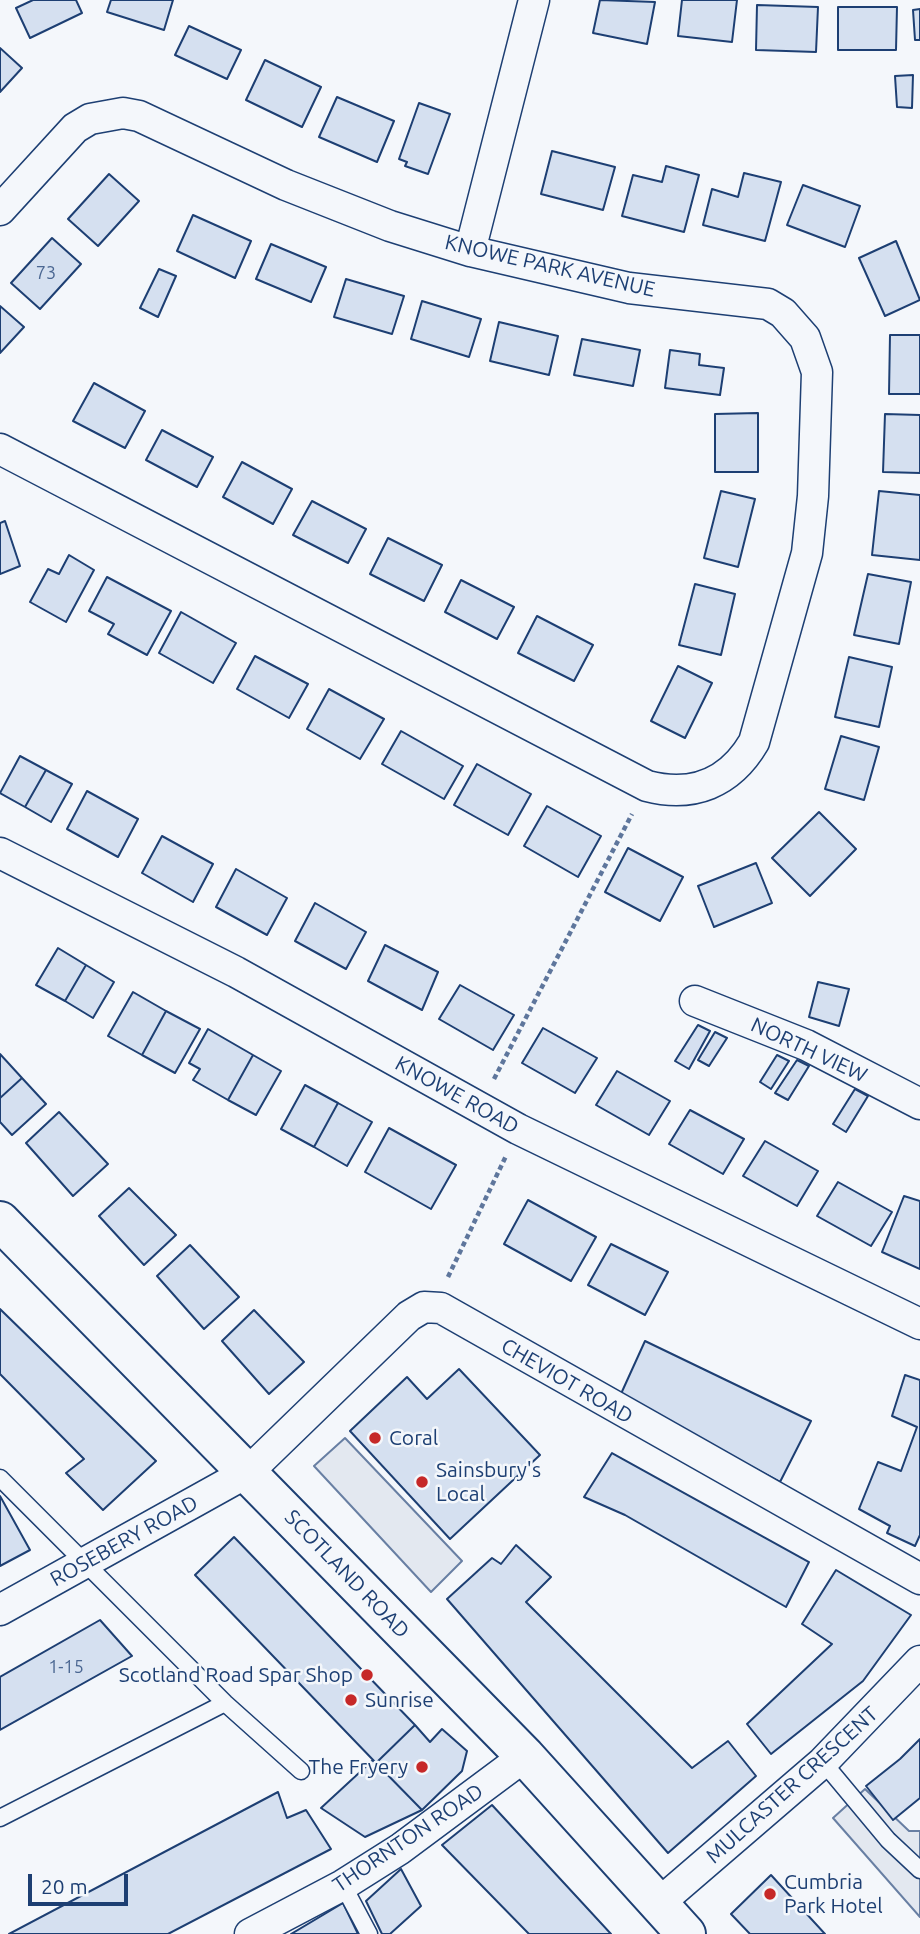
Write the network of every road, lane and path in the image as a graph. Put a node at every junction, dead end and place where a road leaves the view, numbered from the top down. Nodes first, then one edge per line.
1 (534, 0) edge
2 (0, 210) edge
3 (470, 251) junction
4 (0, 449) edge
5 (647, 786) junction
6 (0, 853) edge
7 (695, 1001) dead end
8 (920, 1104) edge
9 (479, 1108) junction
10 (518, 1129) junction
11 (0, 1221) edge
12 (441, 1308) junction
13 (920, 1324) edge
14 (248, 1472) junction
15 (0, 1478) edge
16 (84, 1564) junction
17 (920, 1579) edge
18 (0, 1610) edge
19 (920, 1661) edge
20 (225, 1703) junction
21 (525, 1756) junction
22 (823, 1762) junction
23 (301, 1771) dead end
24 (0, 1818) edge
25 (920, 1870) edge
26 (343, 1885) junction
27 (658, 1904) junction
28 (250, 1934) edge
29 (369, 1934) edge
30 (686, 1934) edge

1 - 3 street
2 - 3 street, KNOWE PARK AVENUE
3 - 5 street, KNOWE PARK AVENUE
4 - 5 street, KNOWE PARK AVENUE
5 - 9 path
6 - 9 street, KNOWE ROAD
7 - 8 street, NORTH VIEW
9 - 10 street, KNOWE ROAD
10 - 12 path
10 - 13 street, KNOWE ROAD
11 - 14 main road, SCOTLAND ROAD
12 - 14 street
12 - 17 street, CHEVIOT ROAD
14 - 16 street, ROSEBERY ROAD
14 - 21 main road, SCOTLAND ROAD
15 - 16 lane
16 - 18 street, ROSEBERY ROAD
16 - 20 lane
19 - 22 street, MULCASTER CRESCENT
20 - 23 lane
20 - 24 lane
21 - 26 street, THORNTON ROAD
21 - 27 main road, SCOTLAND ROAD
22 - 25 lane
22 - 27 street, MULCASTER CRESCENT
26 - 28 street, THORNTON ROAD
26 - 29 lane
27 - 30 main road, SCOTLAND ROAD

